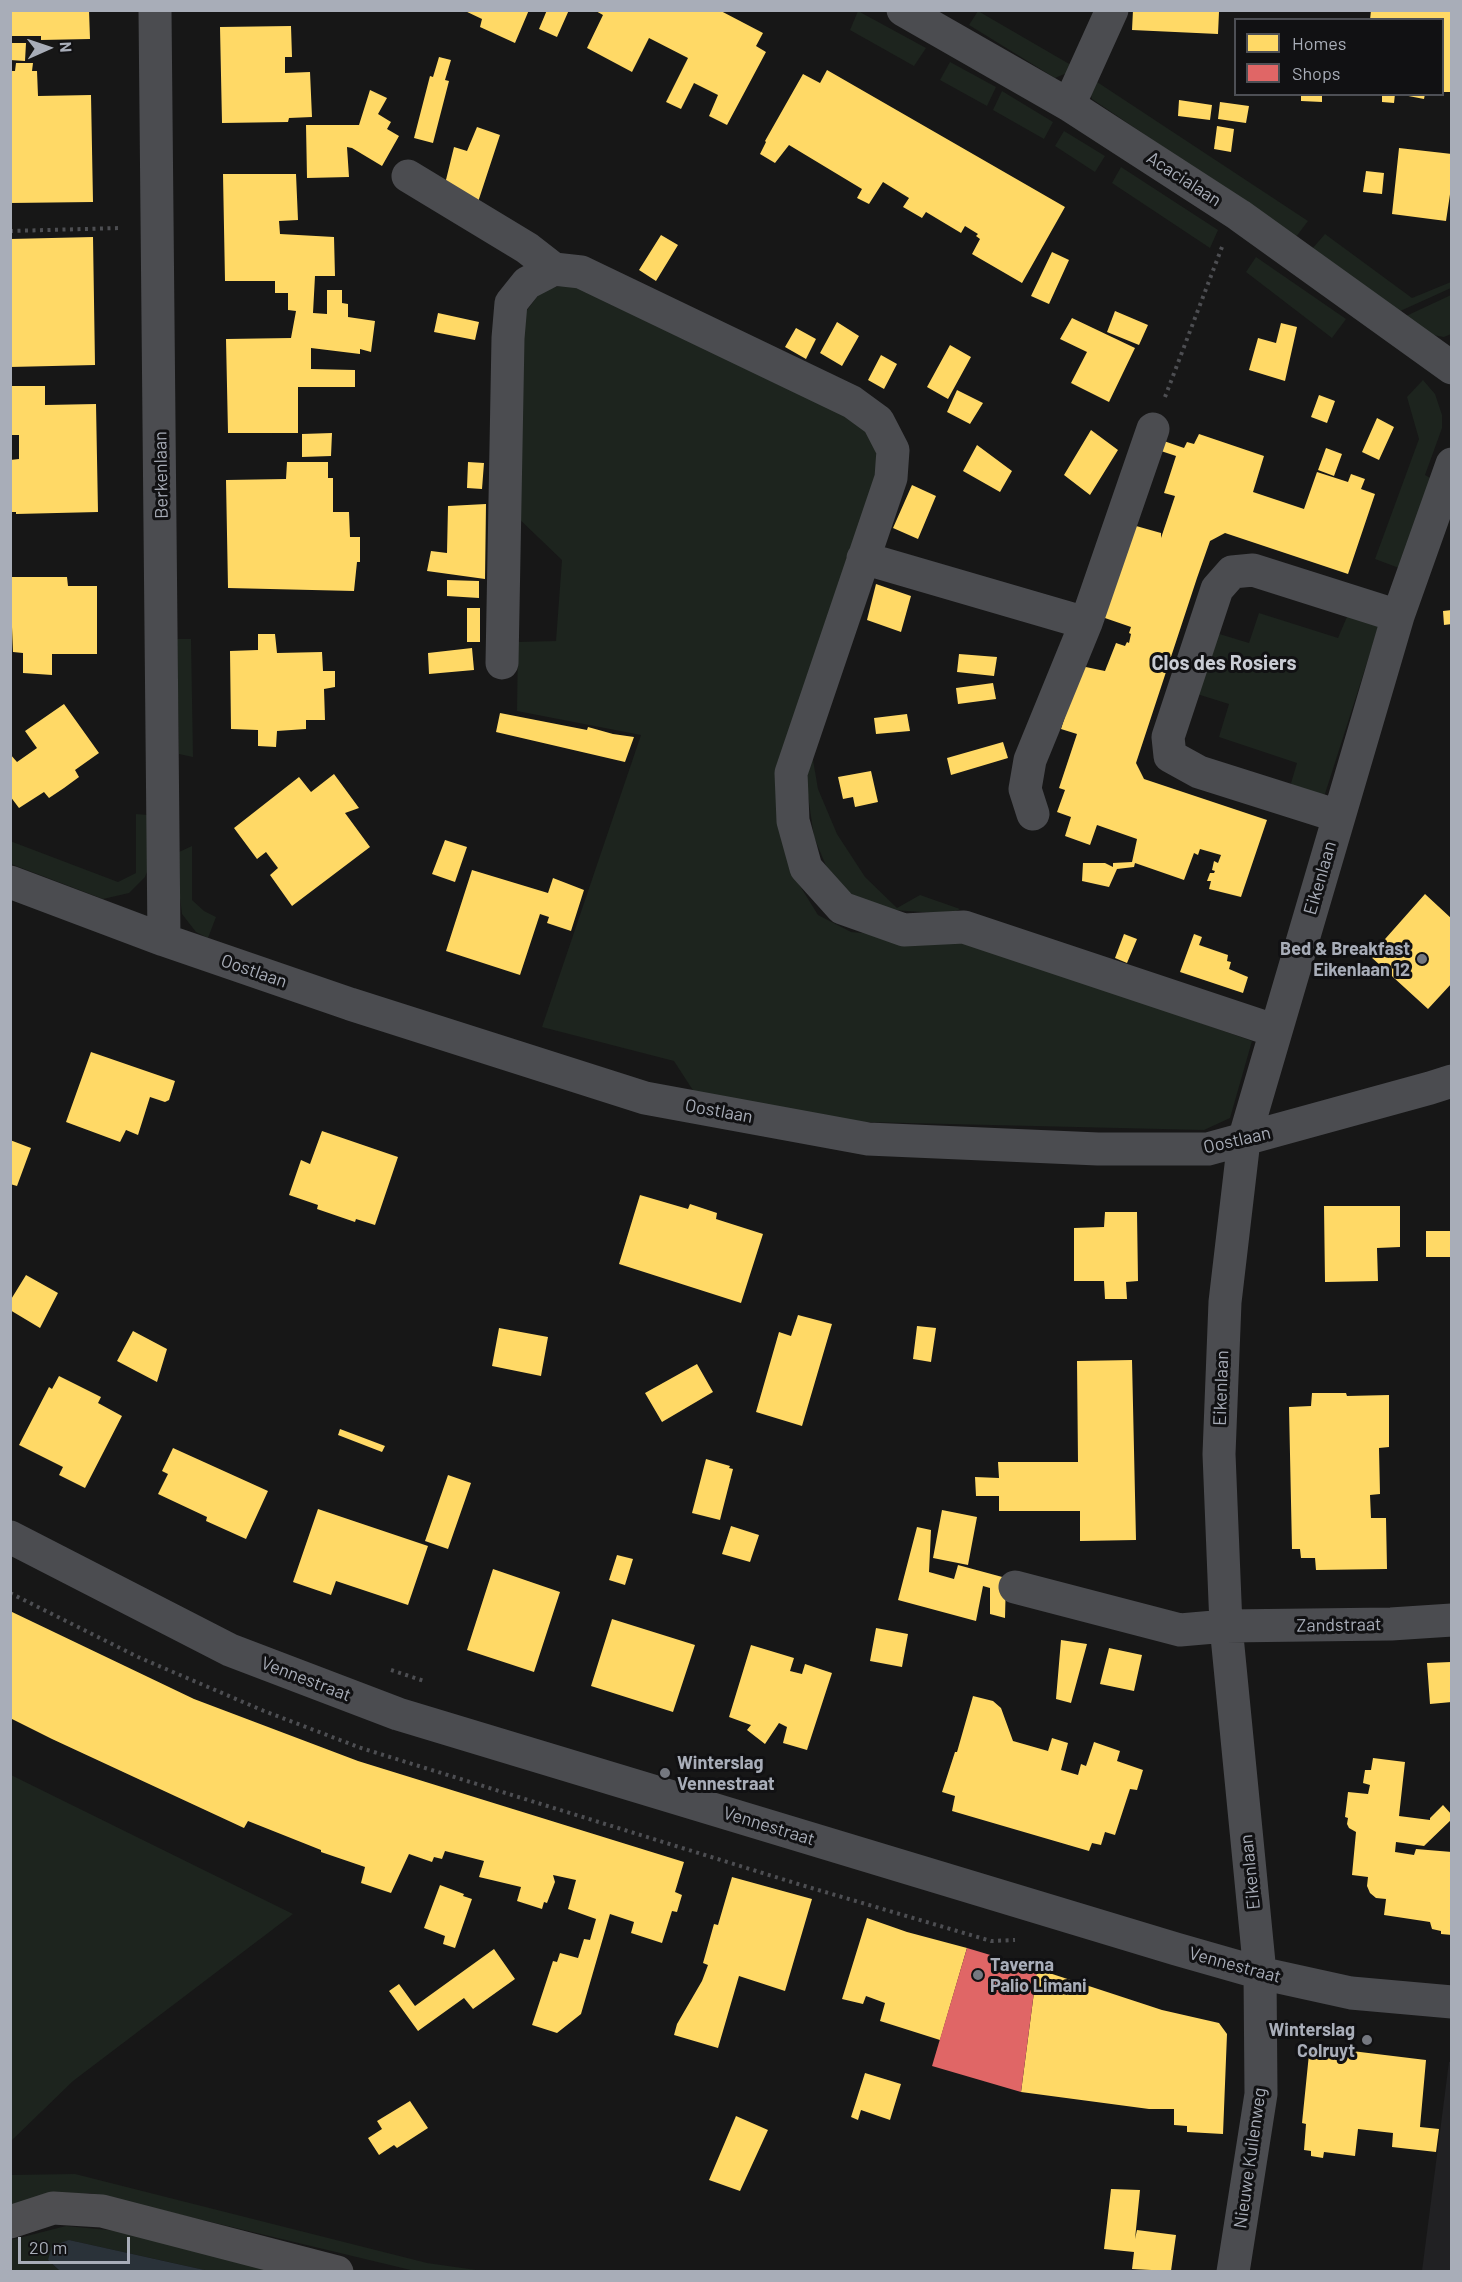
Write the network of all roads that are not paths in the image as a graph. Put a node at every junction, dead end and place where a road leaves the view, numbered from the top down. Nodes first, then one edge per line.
1 (155, 10) edge
2 (903, 10) edge
3 (1112, 10) edge
4 (1069, 105) junction
5 (408, 176) dead end
6 (554, 269) junction
7 (1452, 368) edge
8 (1153, 429) road end
9 (1452, 465) edge
10 (863, 558) junction
11 (1398, 616) junction
12 (1086, 623) junction
13 (502, 663) dead end
14 (1033, 814) dead end
15 (1338, 816) junction
16 (10, 882) edge
17 (164, 940) junction
18 (1276, 1031) junction
19 (1452, 1080) edge
20 (1244, 1140) junction
21 (10, 1538) edge
22 (1015, 1587) dead end
23 (1452, 1620) edge
24 (1226, 1626) junction
25 (1260, 1972) junction
26 (1452, 2002) edge
27 (10, 2222) edge
28 (1242, 2269) edge
29 (337, 2271) edge

1 - 17 street, Berkenlaan
2 - 4 street, Acacialaan
3 - 4 street
4 - 7 street, Acacialaan
5 - 6 street
6 - 10 street
6 - 13 street
8 - 12 street
9 - 11 street, Eikenlaan
10 - 12 street
10 - 18 street
11 - 15 street, Eikenlaan
11 - 15 street
12 - 14 street
15 - 18 street, Eikenlaan
16 - 17 street, Oostlaan
17 - 20 street, Oostlaan
18 - 20 street, Eikenlaan
19 - 20 street, Oostlaan
20 - 24 street, Eikenlaan
21 - 25 street, Vennestraat
22 - 24 street, Zandstraat
23 - 24 street, Zandstraat
24 - 25 street, Eikenlaan
25 - 26 street, Vennestraat
25 - 28 street, Nieuwe Kuilenweg
27 - 29 highway

